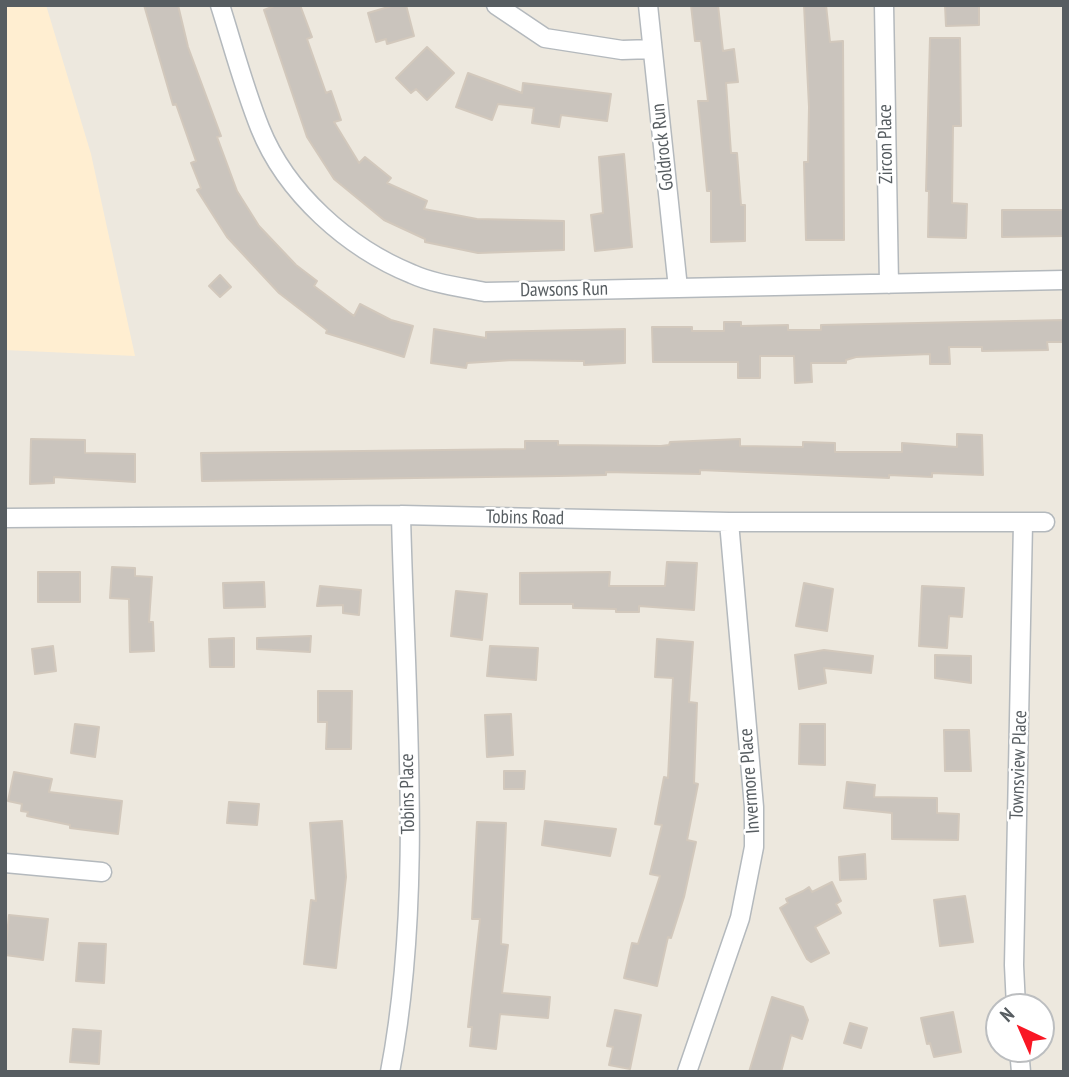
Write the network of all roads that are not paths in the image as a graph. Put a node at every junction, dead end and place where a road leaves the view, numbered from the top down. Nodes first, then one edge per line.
1 (220, 5) edge
2 (496, 5) edge
3 (648, 5) edge
4 (884, 5) edge
5 (652, 49) junction
6 (1064, 281) edge
7 (889, 284) junction
8 (678, 288) junction
9 (401, 515) junction
10 (5, 518) edge
11 (729, 522) junction
12 (1045, 522) dead end
13 (1023, 523) junction
14 (5, 863) edge
15 (102, 872) dead end
16 (1015, 993) edge
17 (390, 1072) edge
18 (687, 1072) edge

1 - 8 street, Dawsons Run
2 - 5 street
3 - 5 street, Goldrock Run
4 - 7 street, Zircon Place
5 - 8 street, Goldrock Run
6 - 7 street, Dawsons Run
7 - 8 street, Dawsons Run
9 - 10 street, Tobins Road
9 - 11 street, Tobins Road
9 - 17 street, Tobins Place
11 - 13 street, Tobins Road
11 - 18 street, Invermore Place
12 - 13 street, Tobins Road
13 - 16 street, Townsview Place
14 - 15 street

